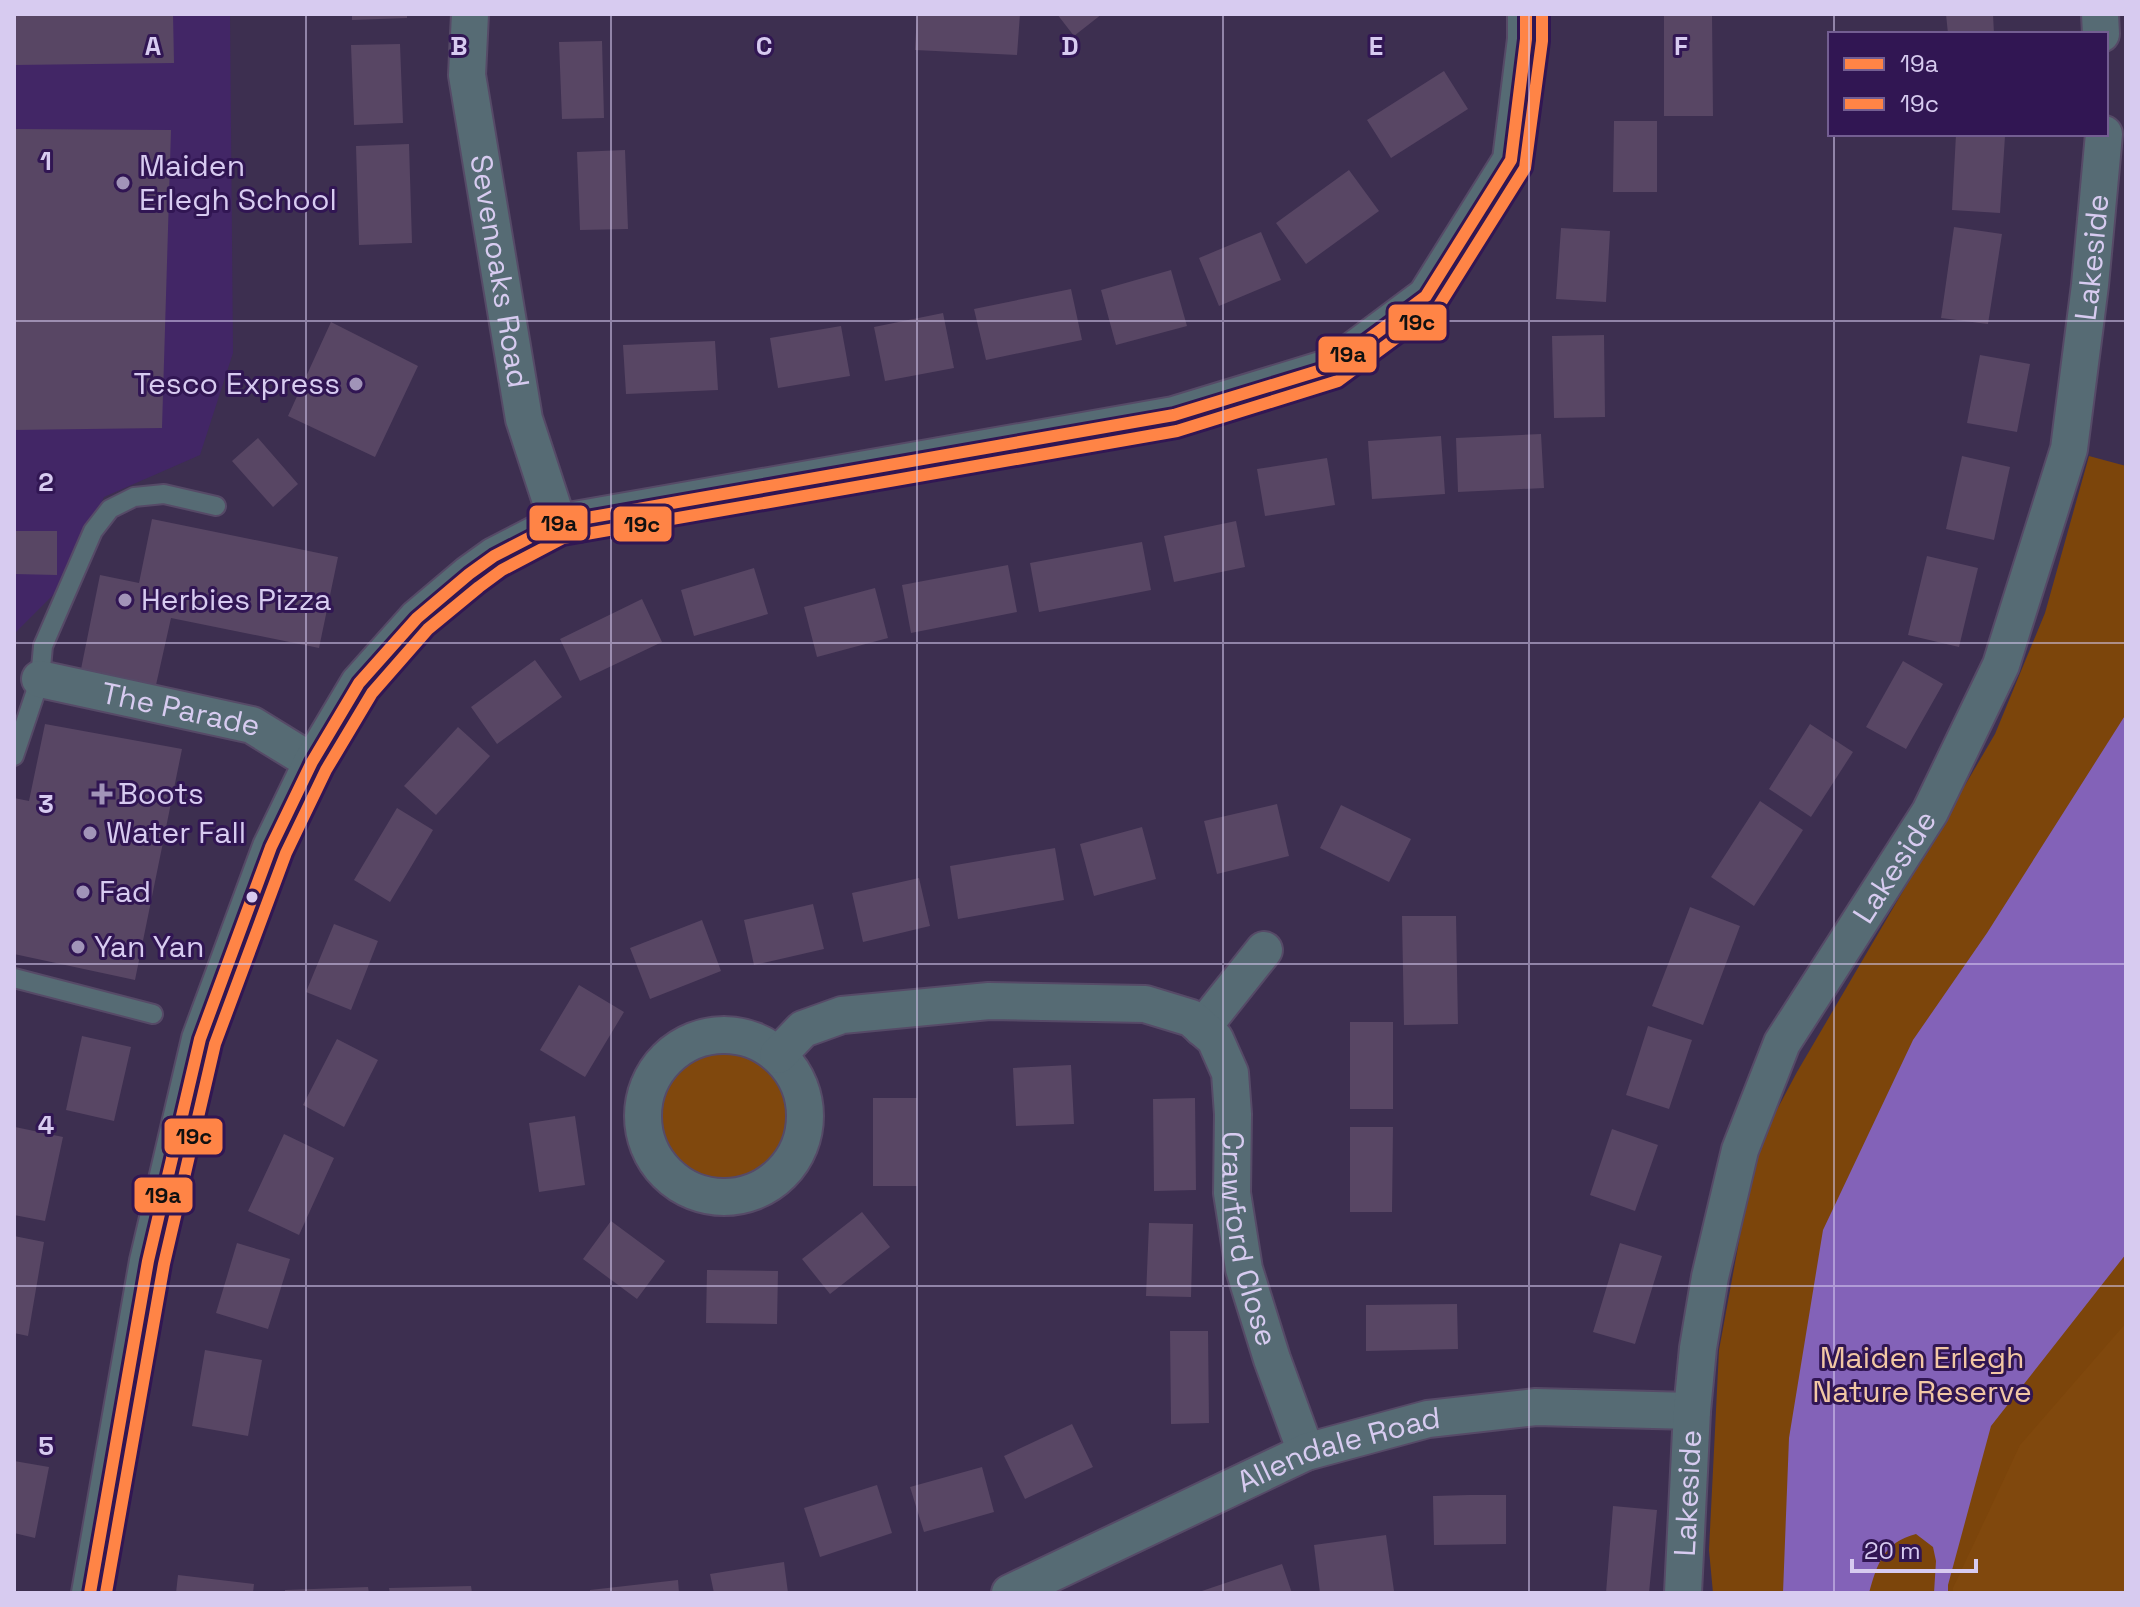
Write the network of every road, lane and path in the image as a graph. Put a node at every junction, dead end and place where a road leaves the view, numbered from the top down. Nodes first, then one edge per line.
1 (470, 14) edge
2 (1526, 14) edge
3 (2104, 136) edge
4 (216, 506) dead end
5 (558, 523) junction
6 (40, 679) junction
7 (14, 756) edge
8 (312, 762) junction
9 (1264, 950) dead end
10 (14, 978) edge
11 (153, 1014) dead end
12 (1202, 1028) junction
13 (778, 1055) junction
14 (1692, 1411) junction
15 (1306, 1452) junction
16 (90, 1593) edge
17 (1010, 1593) edge
18 (1683, 1593) edge

1 - 5 street, Sevenoaks Road
2 - 5 street
3 - 14 street, Lakeside
4 - 6 lane
5 - 8 street
6 - 7 lane
6 - 8 street, The Parade
8 - 16 street
9 - 12 street
10 - 11 lane
12 - 13 street, Crawford Close
12 - 15 street, Crawford Close
13 - 13 street
14 - 15 street, Allendale Road
14 - 18 street, Lakeside
15 - 17 street, Allendale Road

